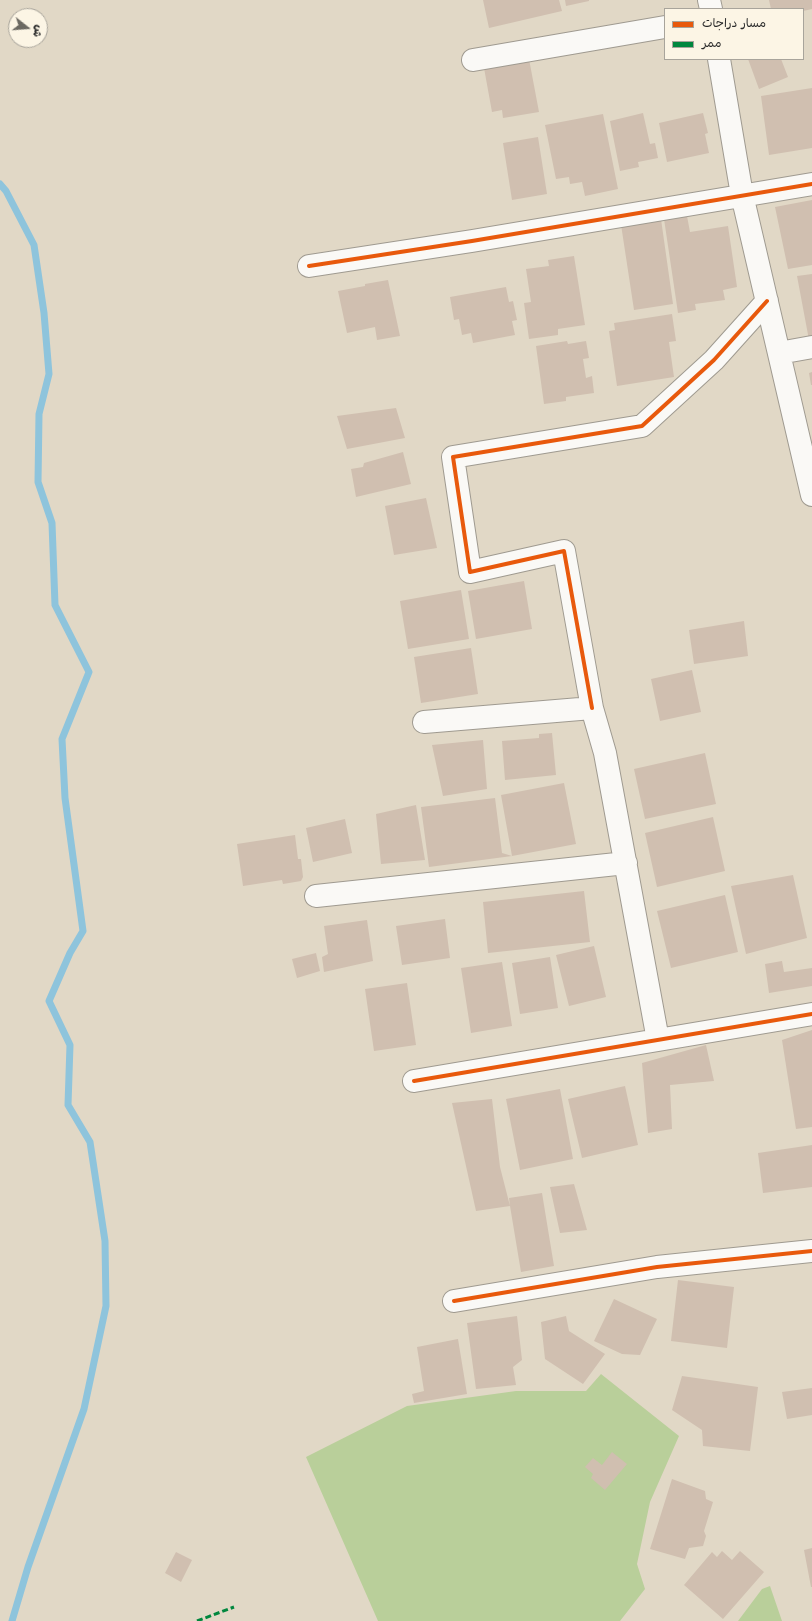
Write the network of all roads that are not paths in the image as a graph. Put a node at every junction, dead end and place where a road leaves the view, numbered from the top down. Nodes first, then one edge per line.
1 (664, 27) edge
2 (473, 60) dead end
3 (719, 60) edge
4 (812, 184) edge
5 (742, 195) junction
6 (308, 266) dead end
7 (767, 301) junction
8 (812, 347) edge
9 (779, 353) junction
10 (812, 495) edge
11 (592, 708) junction
12 (424, 722) dead end
13 (626, 863) junction
14 (316, 896) dead end
15 (812, 1014) edge
16 (658, 1040) junction
17 (414, 1081) dead end
18 (812, 1251) edge
19 (454, 1301) dead end

1 - 2 street
3 - 5 street
4 - 5 street
5 - 6 street
5 - 7 street
7 - 9 street
7 - 11 street
8 - 9 street
9 - 10 street
11 - 12 street
11 - 13 street
13 - 14 street
13 - 16 street
15 - 16 street
16 - 17 street
18 - 19 street

